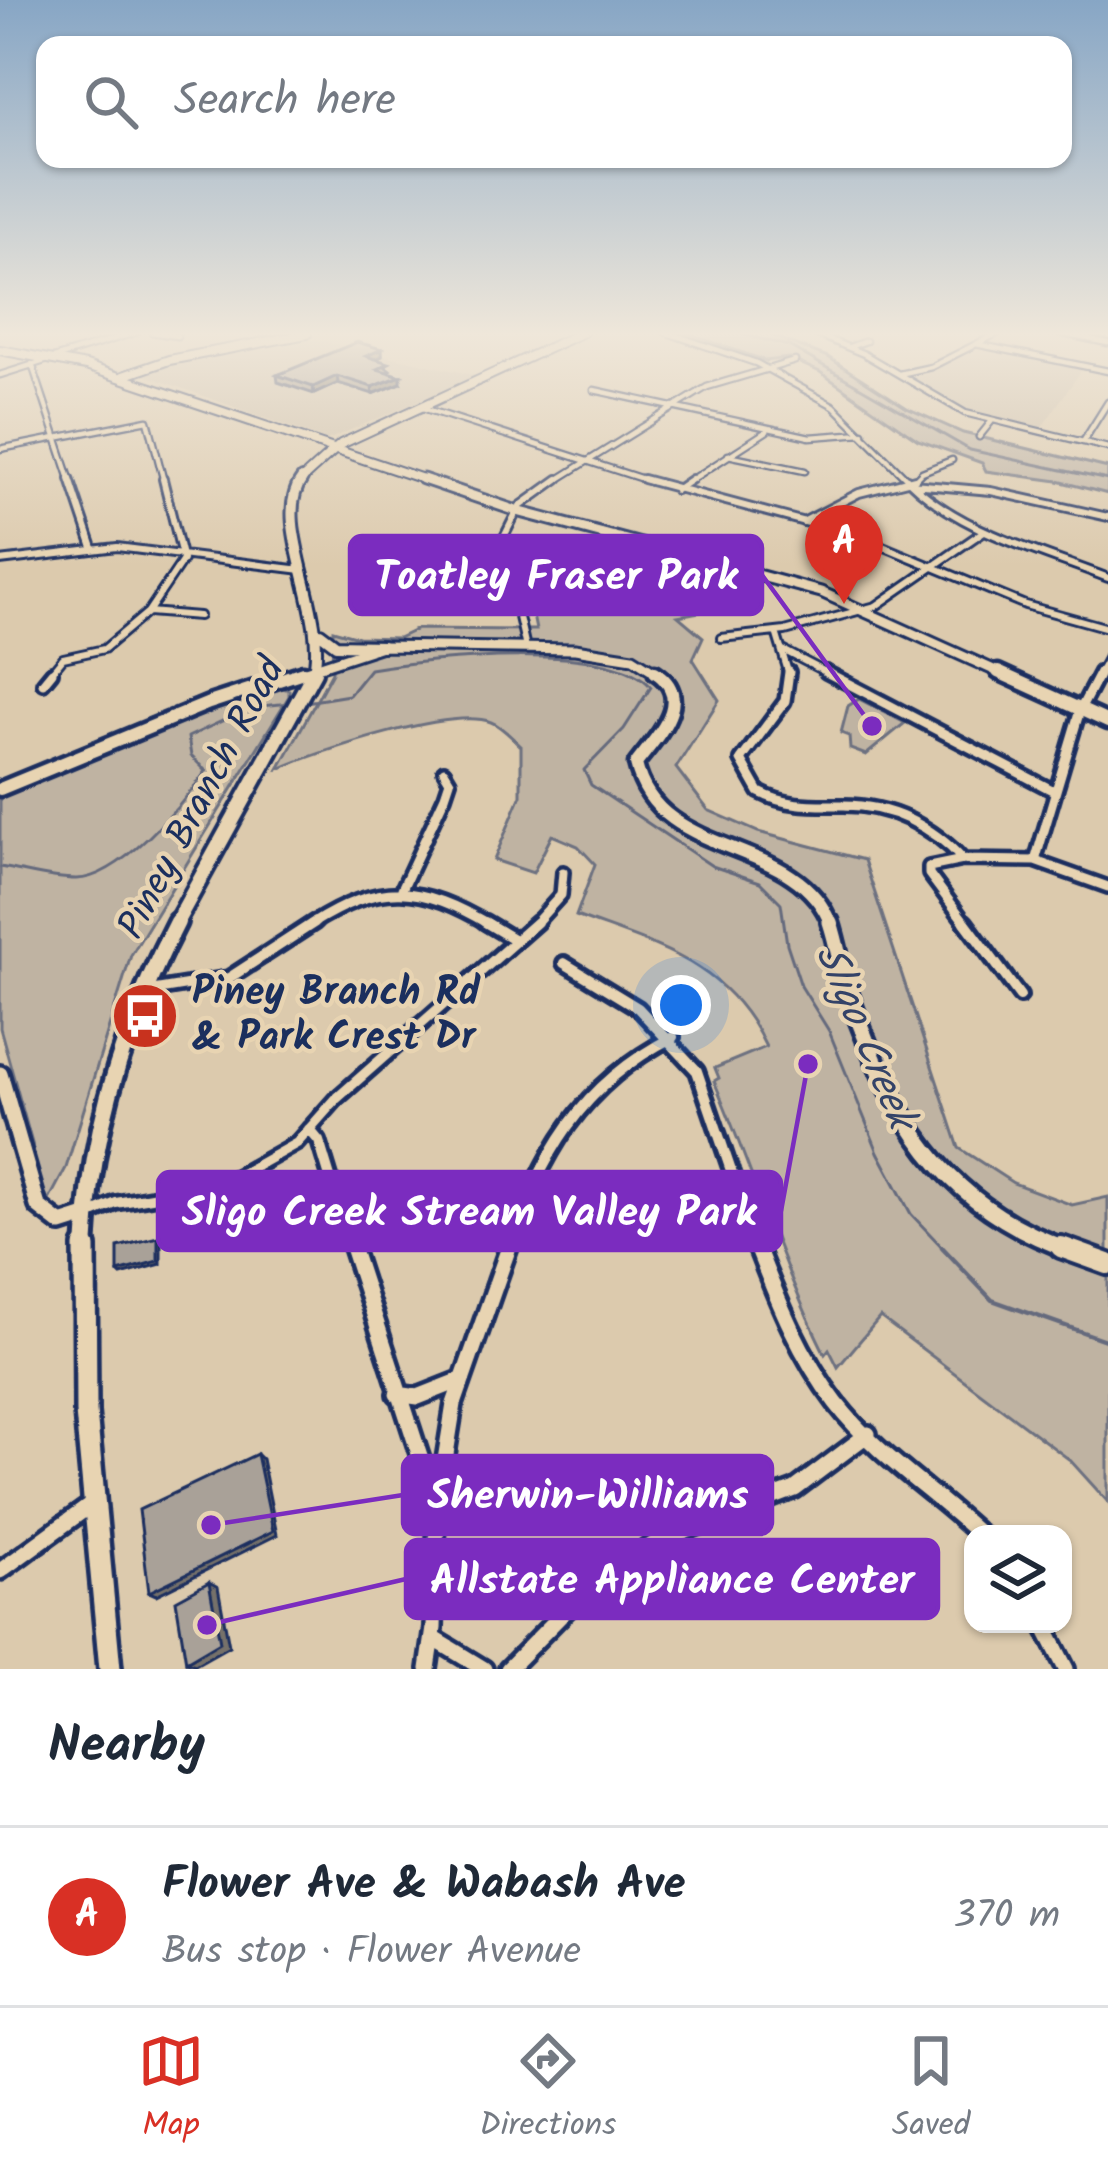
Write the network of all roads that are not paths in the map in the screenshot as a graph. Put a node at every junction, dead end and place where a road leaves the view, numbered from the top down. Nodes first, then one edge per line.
1 (48, 410) edge
2 (219, 410) edge
3 (420, 410) edge
4 (430, 410) edge
5 (671, 410) edge
6 (682, 410) edge
7 (838, 410) edge
8 (960, 410) edge
9 (1103, 410) edge
10 (991, 422) junction
11 (768, 430) junction
12 (862, 433) junction
13 (58, 437) junction
14 (979, 437) dead end
15 (1083, 442) junction
16 (1108, 448) edge
17 (0, 449) edge
18 (335, 449) junction
19 (728, 455) junction
20 (585, 460) junction
21 (952, 460) dead end
22 (806, 471) dead end
23 (910, 484) junction
24 (676, 490) junction
25 (517, 511) junction
26 (1108, 517) edge
27 (802, 522) junction
28 (984, 531) junction
29 (93, 548) junction
30 (182, 555) junction
31 (0, 561) edge
32 (932, 566) junction
33 (302, 569) junction
34 (1108, 578) edge
35 (866, 610) junction
36 (148, 612) junction
37 (199, 616) dead end
38 (1108, 628) edge
39 (776, 632) junction
40 (320, 633) junction
41 (721, 638) dead end
42 (382, 646) junction
43 (526, 648) junction
44 (783, 650) junction
45 (1108, 657) edge
46 (315, 670) junction
47 (43, 683) dead end
48 (1080, 710) junction
49 (1108, 722) edge
50 (444, 771) dead end
51 (0, 789) edge
52 (1054, 791) junction
53 (963, 860) junction
54 (1034, 861) junction
55 (563, 872) dead end
56 (1108, 887) edge
57 (402, 889) junction
58 (515, 940) junction
59 (564, 963) dead end
60 (143, 992) junction
61 (1020, 996) dead end
62 (673, 1037) junction
63 (0, 1074) edge
64 (3, 1100) edge
65 (309, 1130) junction
66 (86, 1216) junction
67 (1108, 1264) edge
68 (461, 1380) junction
69 (397, 1394) junction
70 (868, 1435) junction
71 (92, 1504) junction
72 (437, 1509) junction
73 (968, 1525) edge
74 (0, 1571) edge
75 (1047, 1633) edge
76 (433, 1638) junction
77 (110, 1669) edge
78 (428, 1669) edge
79 (484, 1669) edge
80 (508, 1669) edge
81 (1066, 1669) edge

1 - 13 street
2 - 18 street
3 - 18 main road, Piney Branch Road
4 - 20 street
5 - 20 street
6 - 11 street
7 - 12 street
8 - 10 street
9 - 15 street
10 - 14 street
10 - 15 street
11 - 12 street
11 - 19 street
12 - 23 street
13 - 17 street
13 - 29 street
13 - 30 street
15 - 16 street
18 - 25 street
18 - 33 main road, Piney Branch Road
19 - 22 street
19 - 24 street
20 - 24 street
20 - 25 street
21 - 23 street
23 - 26 street
23 - 27 street
23 - 28 street
24 - 27 street
25 - 35 street
25 - 43 street
27 - 32 street
28 - 32 street
28 - 34 street
29 - 30 street
29 - 31 street
30 - 33 street
30 - 36 street
32 - 35 street
32 - 38 street
33 - 40 main road, Piney Branch Road
35 - 39 street
35 - 48 street
36 - 37 street
36 - 47 street
39 - 41 street
39 - 44 street
40 - 42 main road
40 - 46 main road, Piney Branch Road
42 - 43 street
42 - 46 street
43 - 67 street
44 - 52 street
44 - 53 street
45 - 48 street
46 - 51 street
46 - 60 main road, Piney Branch Road
48 - 49 street
48 - 52 street
50 - 57 street
52 - 54 street
53 - 54 street
53 - 61 street
54 - 56 street
55 - 58 street
57 - 58 street
57 - 60 street
58 - 65 street
59 - 62 street
60 - 66 main road, Piney Branch Road
62 - 68 street
62 - 70 street
63 - 64 street
64 - 66 street
65 - 66 street
65 - 69 street
66 - 71 main road, Piney Branch Road
68 - 69 street
68 - 72 street
69 - 72 street
70 - 73 street
70 - 80 street
71 - 74 street
71 - 77 main road, Piney Branch Road
72 - 76 street
75 - 81 street
76 - 78 street
76 - 79 street

